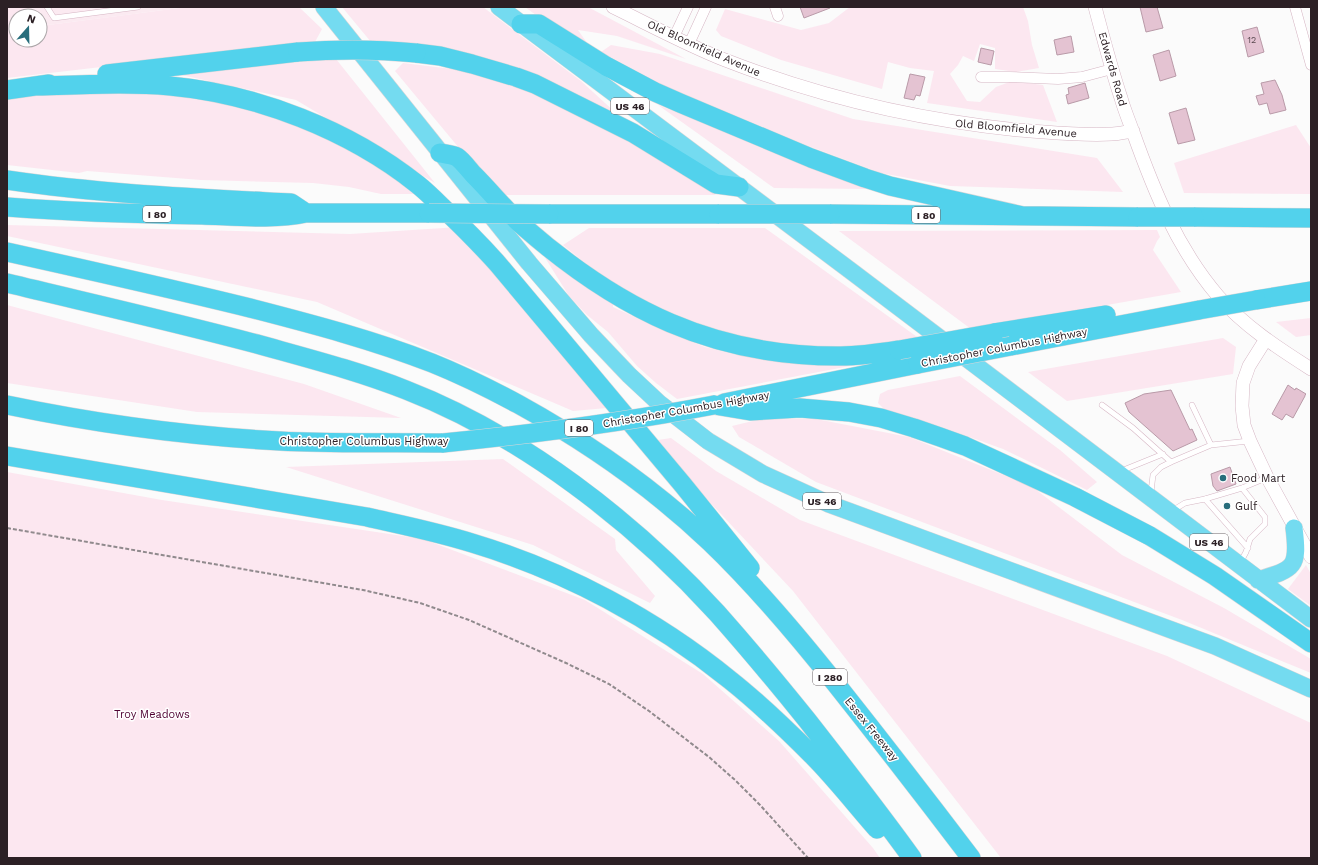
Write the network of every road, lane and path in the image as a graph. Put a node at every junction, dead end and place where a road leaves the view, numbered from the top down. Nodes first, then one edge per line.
1 (47, 7) edge
2 (138, 7) edge
3 (324, 7) edge
4 (499, 7) edge
5 (613, 7) edge
6 (688, 7) edge
7 (706, 7) edge
8 (1095, 7) edge
9 (1295, 7) edge
10 (522, 24) junction
11 (674, 37) junction
12 (689, 44) junction
13 (1311, 65) edge
14 (1112, 69) junction
15 (981, 77) dead end
16 (37, 86) junction
17 (7, 90) edge
18 (1133, 131) junction
19 (440, 153) junction
20 (7, 180) edge
21 (739, 187) junction
22 (7, 207) edge
23 (306, 213) junction
24 (1023, 216) junction
25 (1311, 218) edge
26 (7, 252) edge
27 (7, 283) edge
28 (1311, 291) edge
29 (1138, 322) junction
30 (1266, 339) junction
31 (1311, 369) edge
32 (7, 405) edge
33 (714, 405) junction
34 (1102, 405) dead end
35 (1192, 405) dead end
36 (1250, 441) junction
37 (1211, 445) junction
38 (1163, 454) junction
39 (7, 456) edge
40 (1171, 462) junction
41 (1117, 472) junction
42 (1267, 477) junction
43 (1242, 488) junction
44 (1150, 497) junction
45 (1205, 499) junction
46 (1170, 512) junction
47 (7, 528) edge
48 (1294, 528) junction
49 (1248, 548) junction
50 (1310, 553) edge
51 (1239, 565) junction
52 (1258, 580) junction
53 (752, 585) junction
54 (1311, 619) edge
55 (1311, 643) edge
56 (1311, 689) edge
57 (808, 858) edge
58 (904, 858) edge
59 (912, 858) edge
60 (971, 858) edge

1 - 2 lane
3 - 19 highway, US 46
4 - 10 highway, US 46
5 - 11 street, Old Bloomfield Avenue
6 - 11 street
7 - 12 street
8 - 14 street, Edwards Road
9 - 13 street
10 - 21 highway, US 46
10 - 24 highway
11 - 12 street, Old Bloomfield Avenue
12 - 18 street, Old Bloomfield Avenue
14 - 15 street
14 - 18 street, Edwards Road
16 - 17 highway
16 - 21 highway, bridge
16 - 53 highway
18 - 30 street
19 - 29 highway, bridge
19 - 56 highway, US 46
20 - 23 highway
21 - 41 highway, US 46
22 - 23 highway, I 80
23 - 24 highway, I 80, bridge
24 - 25 highway, I 80, bridge
26 - 53 highway, Essex Freeway
27 - 59 highway
28 - 29 highway, Christopher Columbus Highway / I 80, bridge
29 - 33 highway, Christopher Columbus Highway / I 80, bridge
30 - 31 street
30 - 36 street
32 - 33 highway, Christopher Columbus Highway / I 80, bridge
33 - 55 highway
34 - 38 lane
35 - 37 lane
36 - 37 lane
36 - 42 street
37 - 40 lane
38 - 40 lane
38 - 41 lane
39 - 58 highway
40 - 44 lane
41 - 44 highway, US 46
42 - 43 lane
42 - 48 street
43 - 45 lane
43 - 49 lane
44 - 46 highway, US 46
45 - 46 lane
45 - 49 lane
46 - 51 highway, US 46
47 - 57 path
48 - 50 street
48 - 52 highway
49 - 51 lane
51 - 52 highway, US 46
52 - 54 highway, US 46
53 - 60 highway, Essex Freeway / I 280

